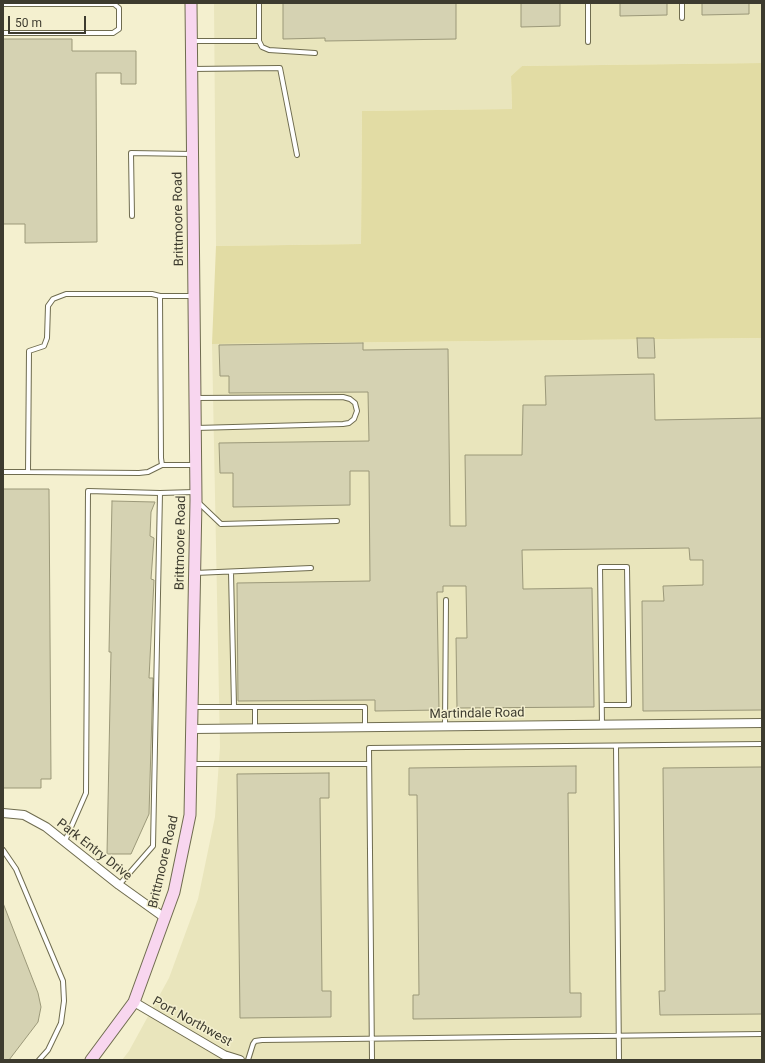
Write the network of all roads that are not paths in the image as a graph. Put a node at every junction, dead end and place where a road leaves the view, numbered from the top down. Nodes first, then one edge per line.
1 (191, 3) edge
2 (259, 3) edge
3 (588, 3) edge
4 (682, 3) edge
5 (3, 4) edge
6 (682, 18) dead end
7 (3, 34) edge
8 (191, 41) junction
9 (259, 41) junction
10 (588, 42) dead end
11 (315, 53) dead end
12 (191, 69) junction
13 (192, 154) junction
14 (297, 155) dead end
15 (132, 216) dead end
16 (160, 296) junction
17 (194, 296) junction
18 (195, 398) junction
19 (195, 428) junction
20 (162, 465) junction
21 (195, 466) junction
22 (3, 472) edge
23 (28, 472) junction
24 (160, 493) junction
25 (196, 496) junction
26 (337, 521) dead end
27 (312, 568) dead end
28 (231, 572) junction
29 (195, 574) junction
30 (446, 600) dead end
31 (602, 705) junction
32 (234, 706) junction
33 (255, 707) junction
34 (193, 708) junction
35 (762, 723) edge
36 (602, 724) junction
37 (445, 726) junction
38 (365, 727) junction
39 (255, 728) junction
40 (193, 729) junction
41 (762, 744) edge
42 (616, 746) junction
43 (192, 764) junction
44 (369, 764) junction
45 (3, 813) edge
46 (65, 841) junction
47 (3, 850) edge
48 (119, 885) junction
49 (165, 918) junction
50 (134, 1002) junction
51 (762, 1034) edge
52 (619, 1036) junction
53 (372, 1039) junction
54 (39, 1060) edge
55 (91, 1060) edge
56 (240, 1060) edge
57 (248, 1060) edge
58 (372, 1060) edge
59 (620, 1060) edge

1 - 8 main road, Brittmoore Road
2 - 9 lane
3 - 10 lane
4 - 6 lane
5 - 7 lane
8 - 9 lane
8 - 12 main road, Brittmoore Road
9 - 11 lane
12 - 13 main road, Brittmoore Road
12 - 14 lane
13 - 15 lane
13 - 17 main road, Brittmoore Road
16 - 17 lane
16 - 20 lane
16 - 23 lane
17 - 18 main road, Brittmoore Road
18 - 19 main road, Brittmoore Road
18 - 19 lane
19 - 21 main road, Brittmoore Road
20 - 21 lane
20 - 23 lane
21 - 25 main road, Brittmoore Road
22 - 23 lane
24 - 25 lane
24 - 46 lane
24 - 48 lane
25 - 26 lane
25 - 29 main road, Brittmoore Road
27 - 28 lane
28 - 29 lane
28 - 32 lane
29 - 34 main road, Brittmoore Road
30 - 37 lane
31 - 31 lane
31 - 36 lane
32 - 33 lane
32 - 34 lane
33 - 38 lane
33 - 39 lane
34 - 40 main road, Brittmoore Road
35 - 36 street, Martindale Road
36 - 37 street, Martindale Road
37 - 38 street, Martindale Road
38 - 39 street, Martindale Road
39 - 40 street, Martindale Road
40 - 43 main road, Brittmoore Road
41 - 42 lane
42 - 44 lane
42 - 52 lane
43 - 44 lane
43 - 49 main road, Brittmoore Road
44 - 53 lane
45 - 46 street, Park Entry Drive
46 - 48 street, Park Entry Drive
47 - 54 lane
48 - 49 street, Park Entry Drive
49 - 50 main road, Brittmoore Road
50 - 55 main road, Brittmoore Road
50 - 56 street, Port Northwest
51 - 52 lane
52 - 53 lane
52 - 59 lane
53 - 57 lane
53 - 58 lane

